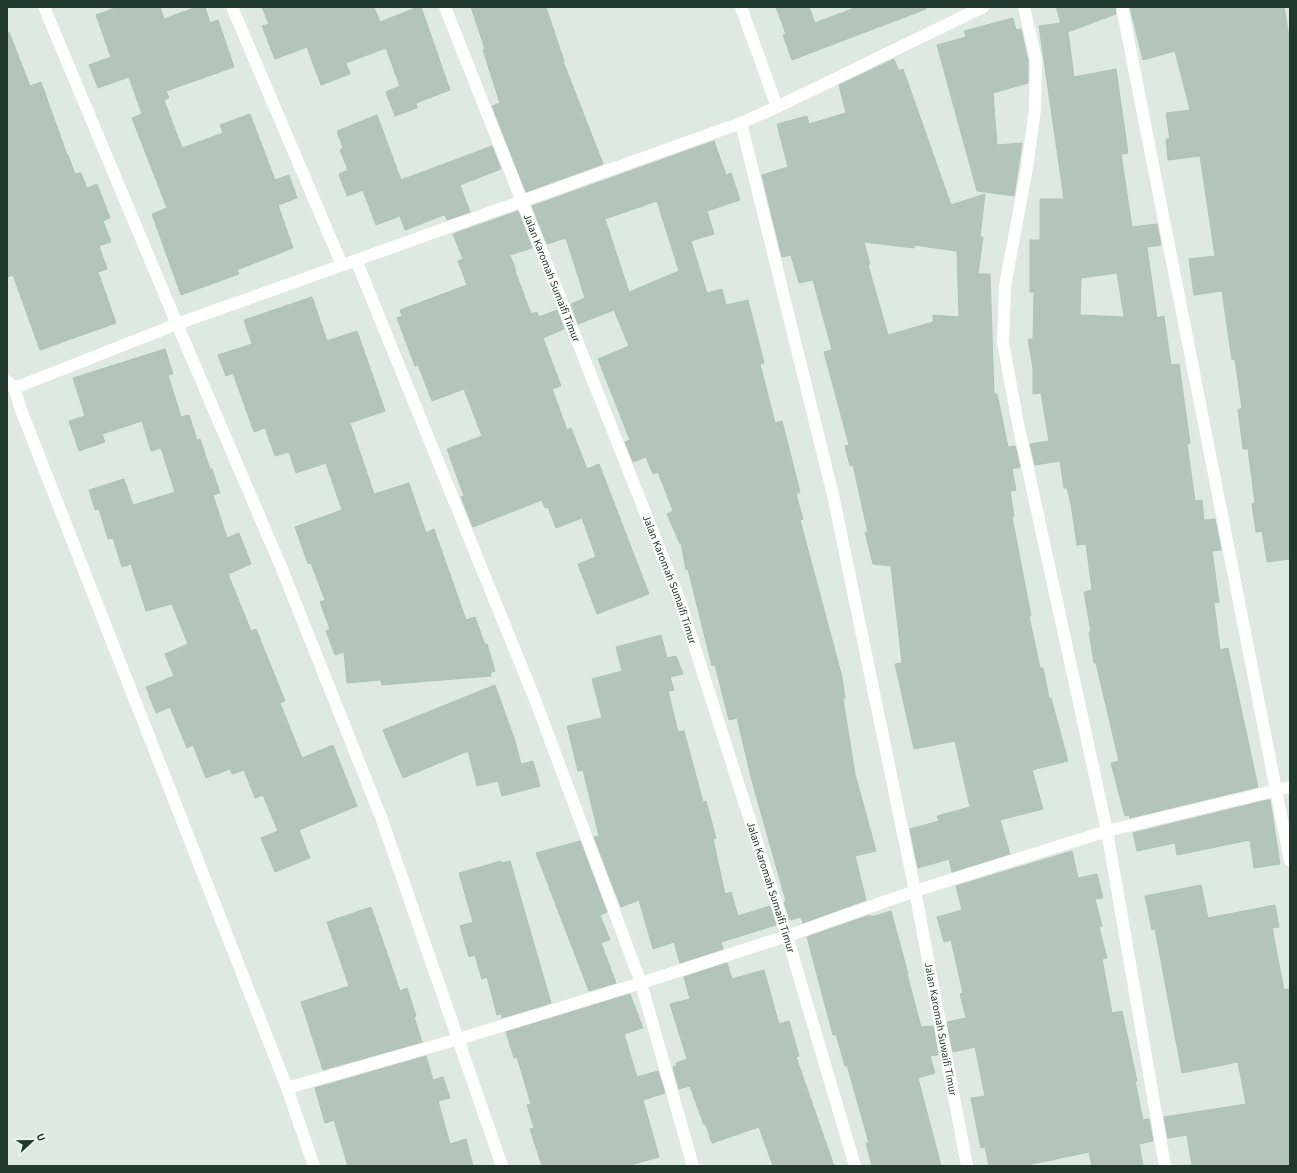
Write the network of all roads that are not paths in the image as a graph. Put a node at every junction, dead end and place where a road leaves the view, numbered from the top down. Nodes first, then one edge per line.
1 (44, 7) edge
2 (232, 7) edge
3 (444, 7) edge
4 (742, 7) edge
5 (983, 7) edge
6 (1024, 7) edge
7 (1122, 7) edge
8 (777, 107) junction
9 (741, 123) junction
10 (521, 201) junction
11 (356, 260) junction
12 (342, 265) junction
13 (177, 324) junction
14 (11, 384) edge
15 (1290, 787) edge
16 (1277, 790) junction
17 (1107, 831) junction
18 (1290, 861) edge
19 (915, 891) junction
20 (787, 936) junction
21 (641, 983) junction
22 (458, 1039) junction
23 (287, 1088) junction
24 (314, 1166) edge
25 (502, 1166) edge
26 (692, 1166) edge
27 (855, 1166) edge
28 (967, 1166) edge
29 (1165, 1166) edge

1 - 13 street
2 - 12 street
3 - 10 street, Jalan Karomah Sumaifi Timur
4 - 8 street
5 - 8 street
6 - 17 street
7 - 16 street
8 - 9 street
9 - 10 street
9 - 19 street, Jalan Karomah Suwaifi Timur
10 - 11 street
10 - 20 street, Jalan Karomah Sumaifi Timur
11 - 12 street
11 - 21 street
12 - 13 street
13 - 14 street
13 - 22 street
14 - 23 street
15 - 16 street
16 - 17 street
16 - 18 street
17 - 19 street
17 - 29 street
19 - 20 street
19 - 28 street, Jalan Karomah Suwaifi Timur
20 - 21 street
20 - 27 street, Jalan Karomah Sumaifi Timur
21 - 22 street
21 - 26 street
22 - 23 street
22 - 25 street
23 - 24 street

